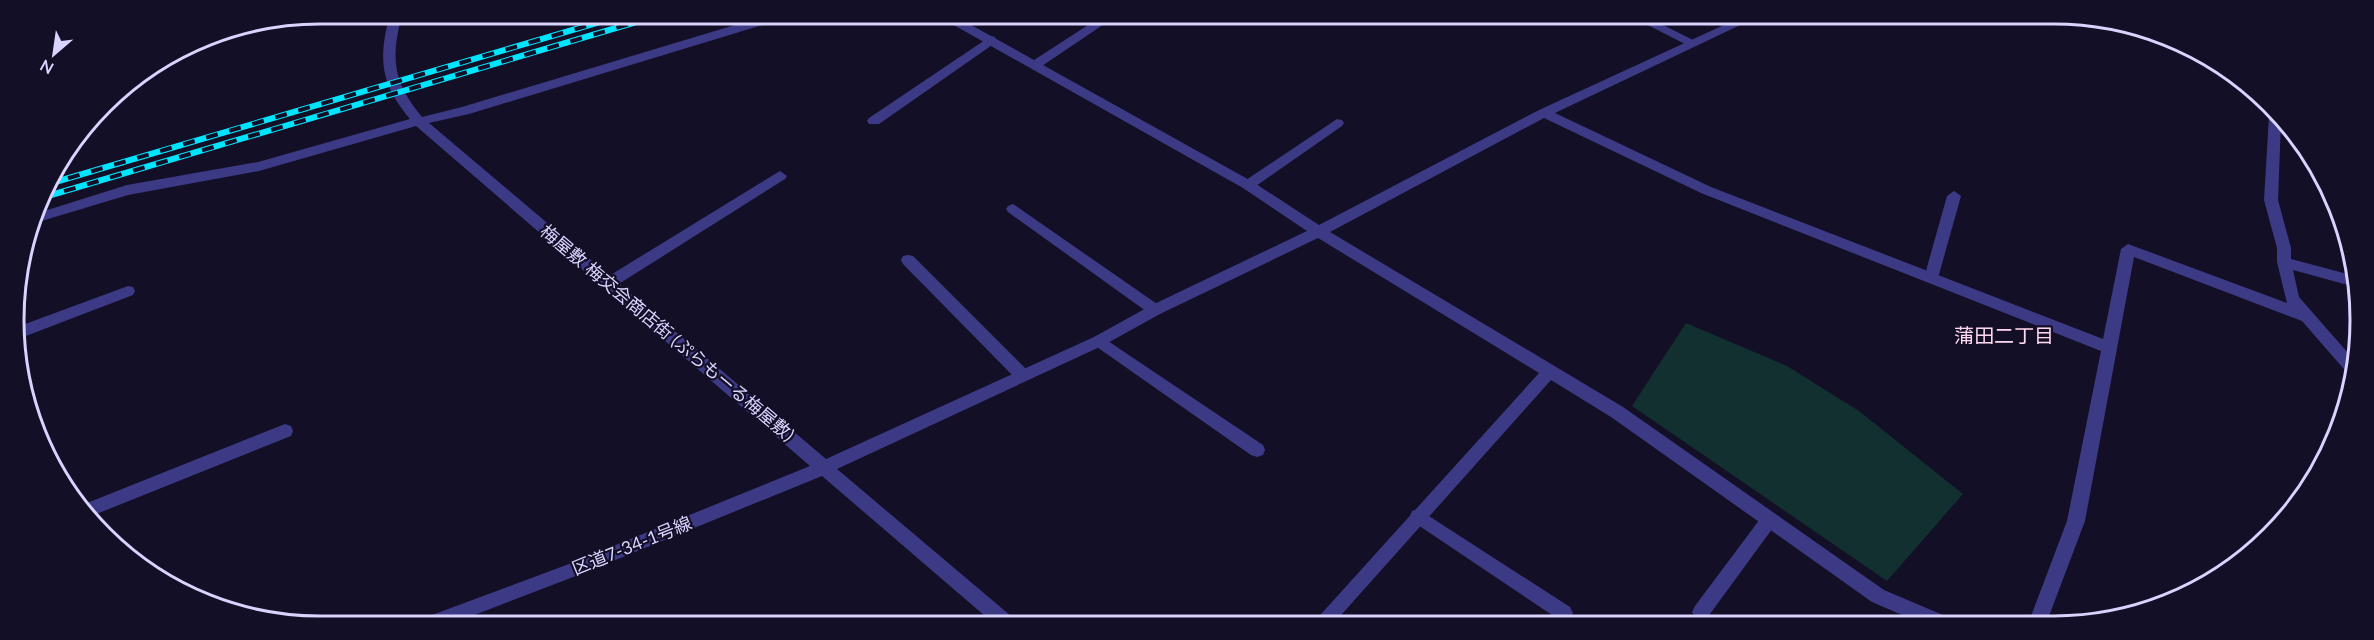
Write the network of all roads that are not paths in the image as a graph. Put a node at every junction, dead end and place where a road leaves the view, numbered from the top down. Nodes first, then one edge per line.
1 (393, 24) edge
2 (752, 24) edge
3 (962, 24) edge
4 (1098, 24) edge
5 (1653, 24) edge
6 (1736, 24) edge
7 (991, 40) junction
8 (1694, 43) junction
9 (1035, 65) junction
10 (1544, 113) junction
11 (874, 121) dead end
12 (419, 122) junction
13 (1337, 123) dead end
14 (2276, 124) edge
15 (780, 176) dead end
16 (1248, 185) junction
17 (1954, 196) dead end
18 (1014, 209) dead end
19 (44, 216) edge
20 (1318, 231) junction
21 (908, 260) dead end
22 (2284, 262) junction
23 (1931, 278) junction
24 (2347, 280) edge
25 (609, 283) junction
26 (128, 291) dead end
27 (1155, 310) junction
28 (2306, 316) junction
29 (25, 330) edge
30 (1099, 341) junction
31 (2109, 348) junction
32 (2347, 361) edge
33 (1550, 371) junction
34 (1023, 376) junction
35 (285, 431) dead end
36 (1257, 450) dead end
37 (825, 467) junction
38 (92, 508) edge
39 (1418, 516) junction
40 (1769, 520) junction
41 (1701, 612) dead end
42 (1564, 613) dead end
43 (451, 616) edge
44 (998, 616) edge
45 (1327, 616) edge
46 (1925, 616) edge
47 (2040, 616) edge

1 - 12 street, 梅屋敷 梅交会商店街 (ぷらもーる梅屋敷)
2 - 12 street
3 - 7 street
4 - 9 street
5 - 8 street
6 - 8 street, 区道7-34-1号線
7 - 9 street
7 - 11 street
8 - 10 street, 区道7-34-1号線
9 - 16 street
10 - 20 street, 区道7-34-1号線
10 - 23 street
12 - 19 street
12 - 25 street, 梅屋敷 梅交会商店街 (ぷらもーる梅屋敷)
13 - 16 street
14 - 22 street
15 - 25 street
16 - 20 street
17 - 23 street
18 - 27 street
20 - 27 street, 区道7-34-1号線
20 - 33 street
21 - 34 street
22 - 24 street
22 - 28 street
23 - 31 street
25 - 37 street, 梅屋敷 梅交会商店街 (ぷらもーる梅屋敷)
26 - 29 street
27 - 30 street, 区道7-34-1号線
28 - 31 street
28 - 32 street
30 - 34 street, 区道7-34-1号線
30 - 36 street
31 - 47 street
33 - 39 street
33 - 40 street
34 - 37 street, 区道7-34-1号線
35 - 38 street
37 - 43 street, 区道7-34-1号線
37 - 44 street, 梅屋敷 梅交会商店街 (ぷらもーる梅屋敷)
39 - 42 street
39 - 45 street
40 - 41 street
40 - 46 street

